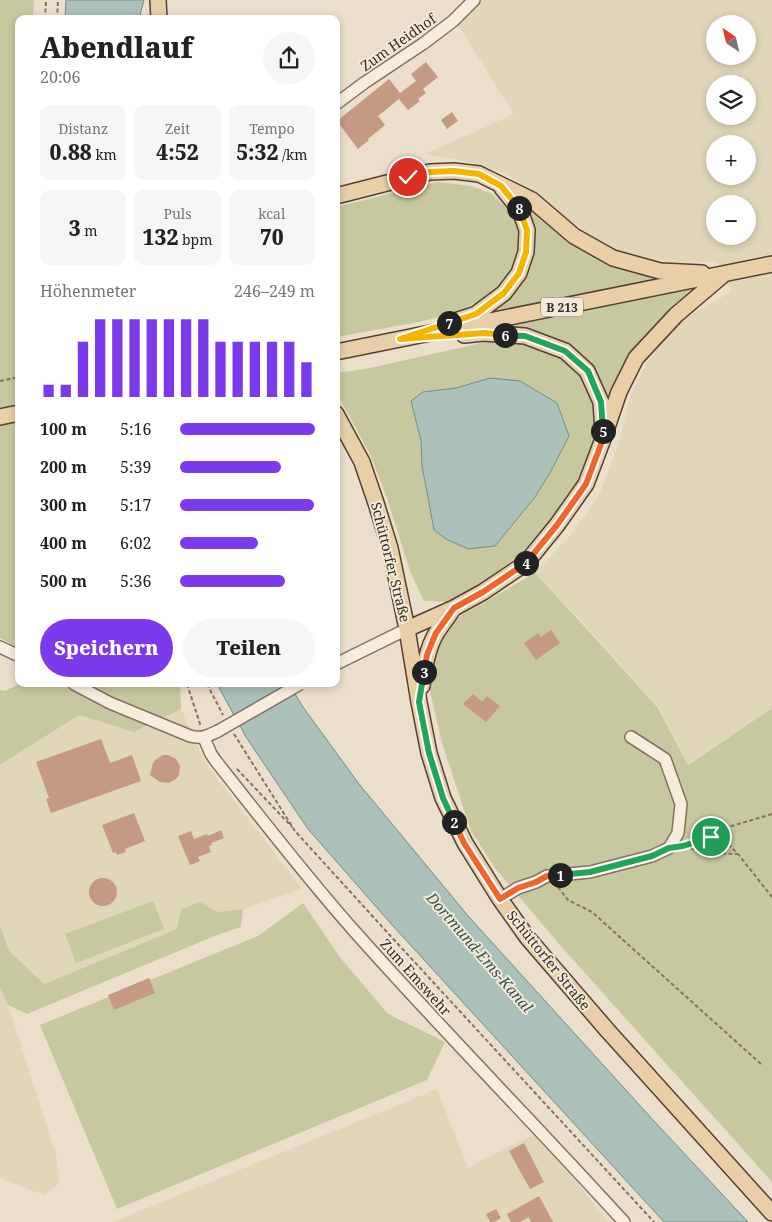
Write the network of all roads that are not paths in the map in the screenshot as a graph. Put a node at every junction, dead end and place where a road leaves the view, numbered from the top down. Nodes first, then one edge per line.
1 (158, 0) edge
2 (474, 0) edge
3 (159, 15) edge
4 (340, 101) edge
5 (501, 186) junction
6 (340, 195) edge
7 (772, 264) edge
8 (723, 275) junction
9 (400, 339) junction
10 (340, 351) edge
11 (15, 414) edge
12 (0, 417) edge
13 (340, 421) edge
14 (603, 439) junction
15 (454, 608) junction
16 (407, 629) junction
17 (0, 647) edge
18 (15, 654) edge
19 (340, 662) edge
20 (80, 687) edge
21 (295, 687) edge
22 (419, 702) junction
23 (631, 737) dead end
24 (204, 738) junction
25 (500, 899) junction
26 (772, 1213) edge
27 (624, 1222) edge

1 - 3 main road
2 - 4 street, Zum Heidhof
5 - 6 main road
5 - 8 main road
5 - 9 main road
7 - 8 main road, B 213
8 - 9 main road, B 213
8 - 14 main road
9 - 10 main road, B 213
9 - 14 main road
11 - 12 main road
13 - 16 main road, Schüttorfer Straße
14 - 15 main road
15 - 16 main road
15 - 22 main road
16 - 19 street, Schüttorfer Straße
16 - 22 main road, Schüttorfer Straße
17 - 18 street
20 - 24 street
21 - 24 street, bridge
22 - 25 main road, Schüttorfer Straße
23 - 25 street
24 - 27 street, Zum Emswehr
25 - 26 main road, Schüttorfer Straße

